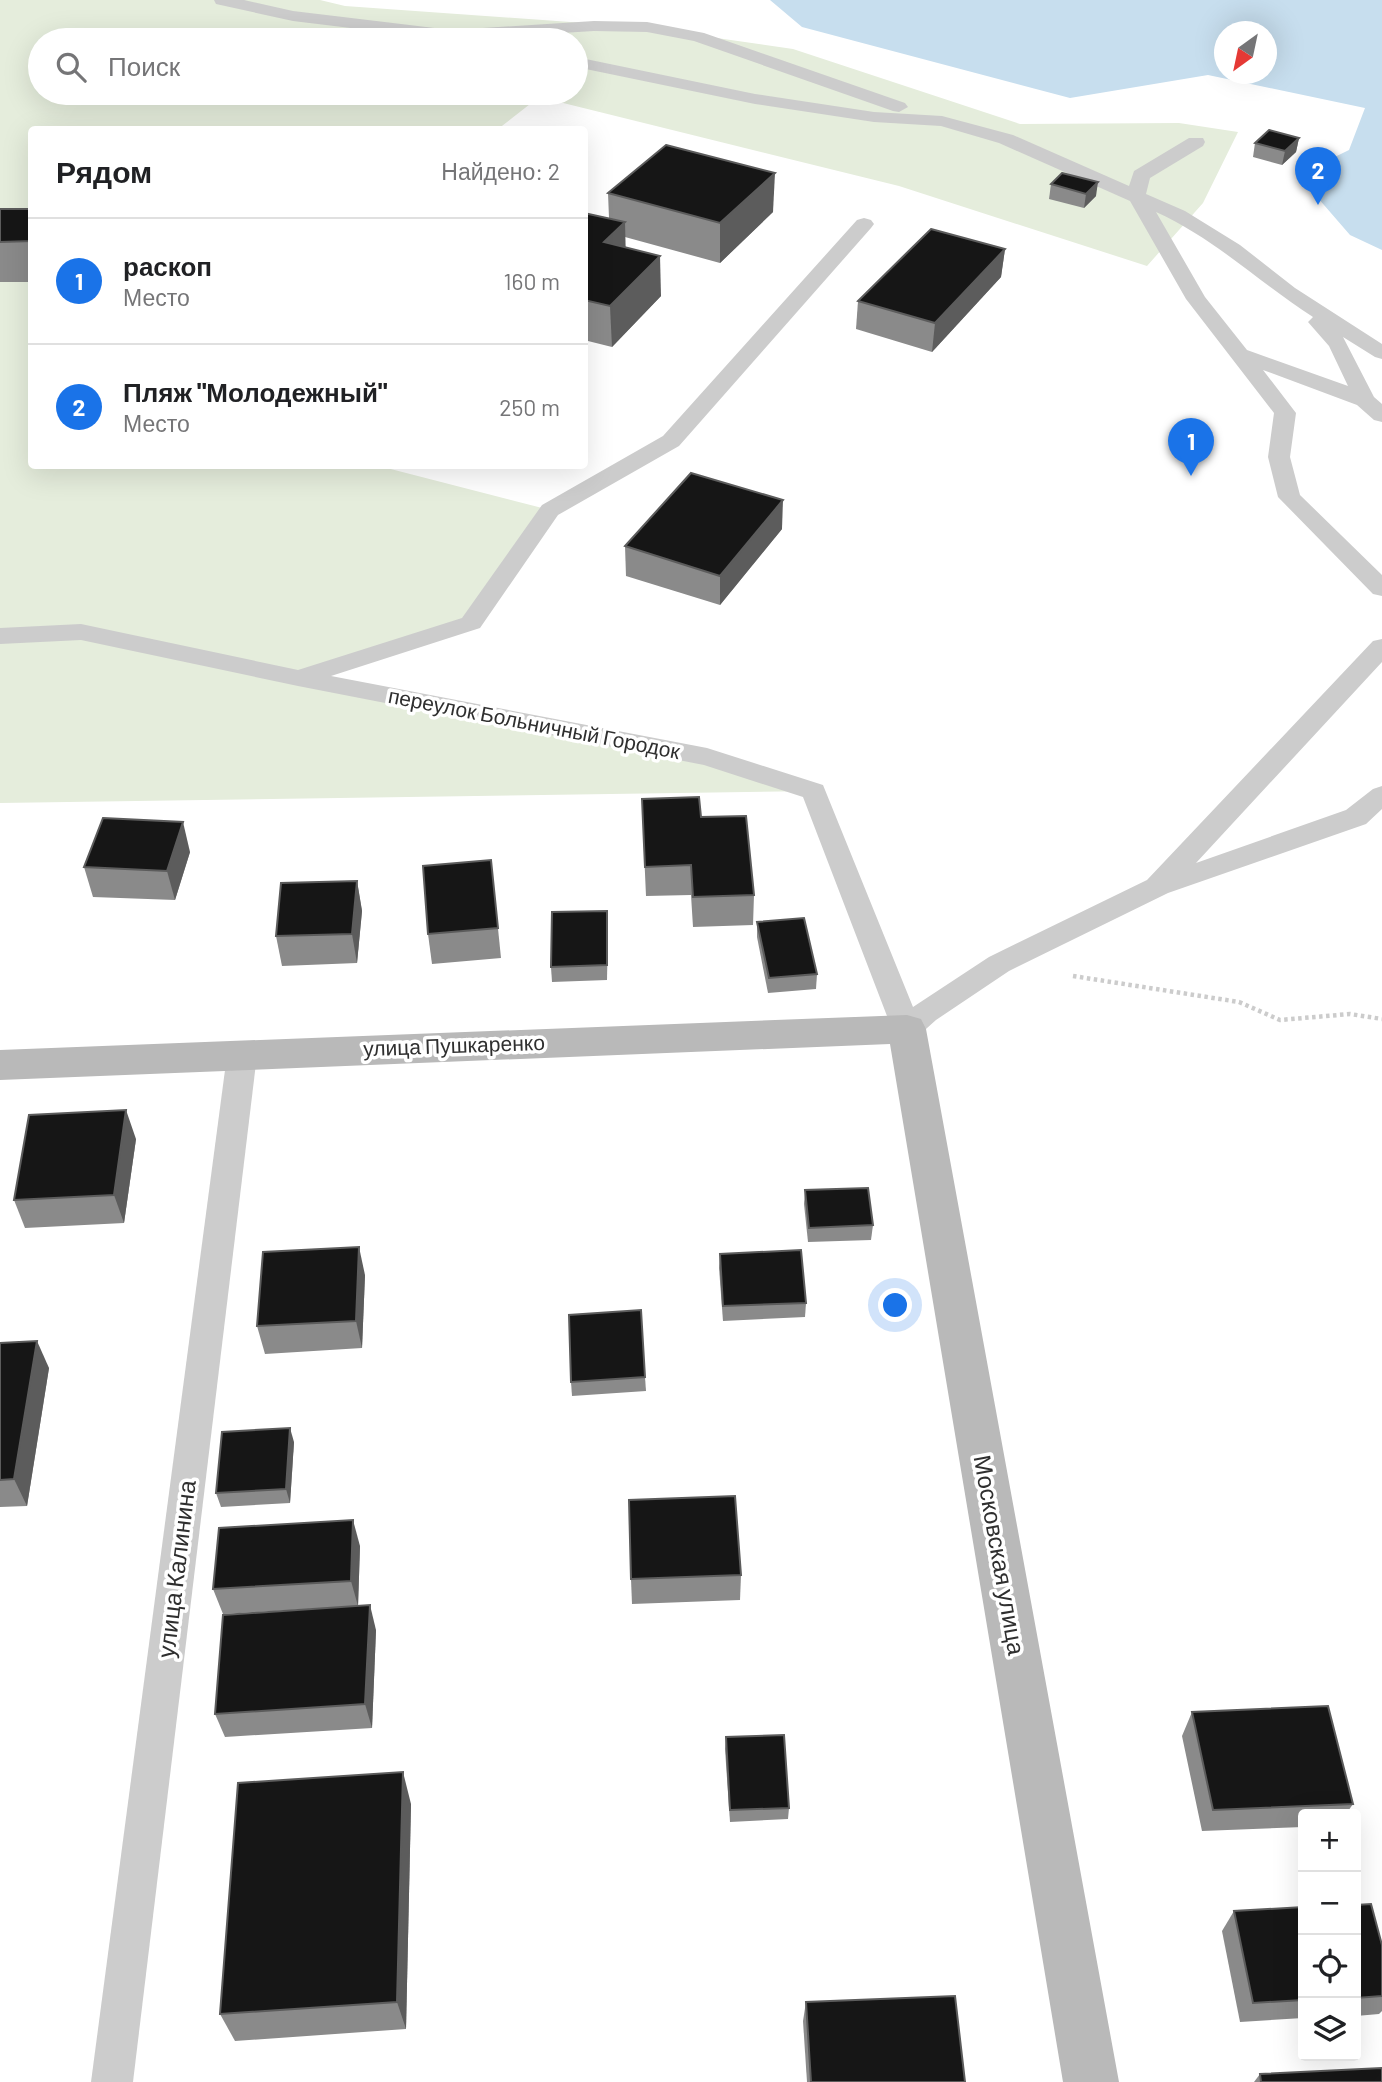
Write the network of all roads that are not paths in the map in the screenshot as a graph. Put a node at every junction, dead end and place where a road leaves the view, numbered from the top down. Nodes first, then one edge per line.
1 (222, 0) edge
2 (383, 28) edge
3 (571, 28) edge
4 (588, 64) edge
5 (942, 121) junction
6 (1196, 142) dead end
7 (1136, 195) junction
8 (864, 224) dead end
9 (1288, 292) junction
10 (1238, 354) junction
11 (1382, 354) edge
12 (1365, 400) junction
13 (1382, 415) edge
14 (1382, 589) edge
15 (0, 636) edge
16 (1382, 647) edge
17 (298, 678) junction
18 (1382, 795) edge
19 (1157, 887) junction
20 (907, 1029) junction
21 (242, 1055) junction
22 (0, 1065) edge
23 (111, 2082) edge
24 (1091, 2082) edge

1 - 2 lane
3 - 5 lane
4 - 5 lane
5 - 7 lane
6 - 7 lane
7 - 9 lane
7 - 10 lane
8 - 17 lane
9 - 11 lane
9 - 12 lane
10 - 12 lane
10 - 14 lane
12 - 13 lane
15 - 17 lane, переулок Больничный Городок
16 - 19 lane
17 - 20 lane, переулок Больничный Городок
18 - 19 lane
19 - 20 lane
20 - 21 main road, улица Пушкаренко
20 - 24 main road, Московская улица
21 - 22 main road, улица Пушкаренко
21 - 23 lane, улица Калинина

